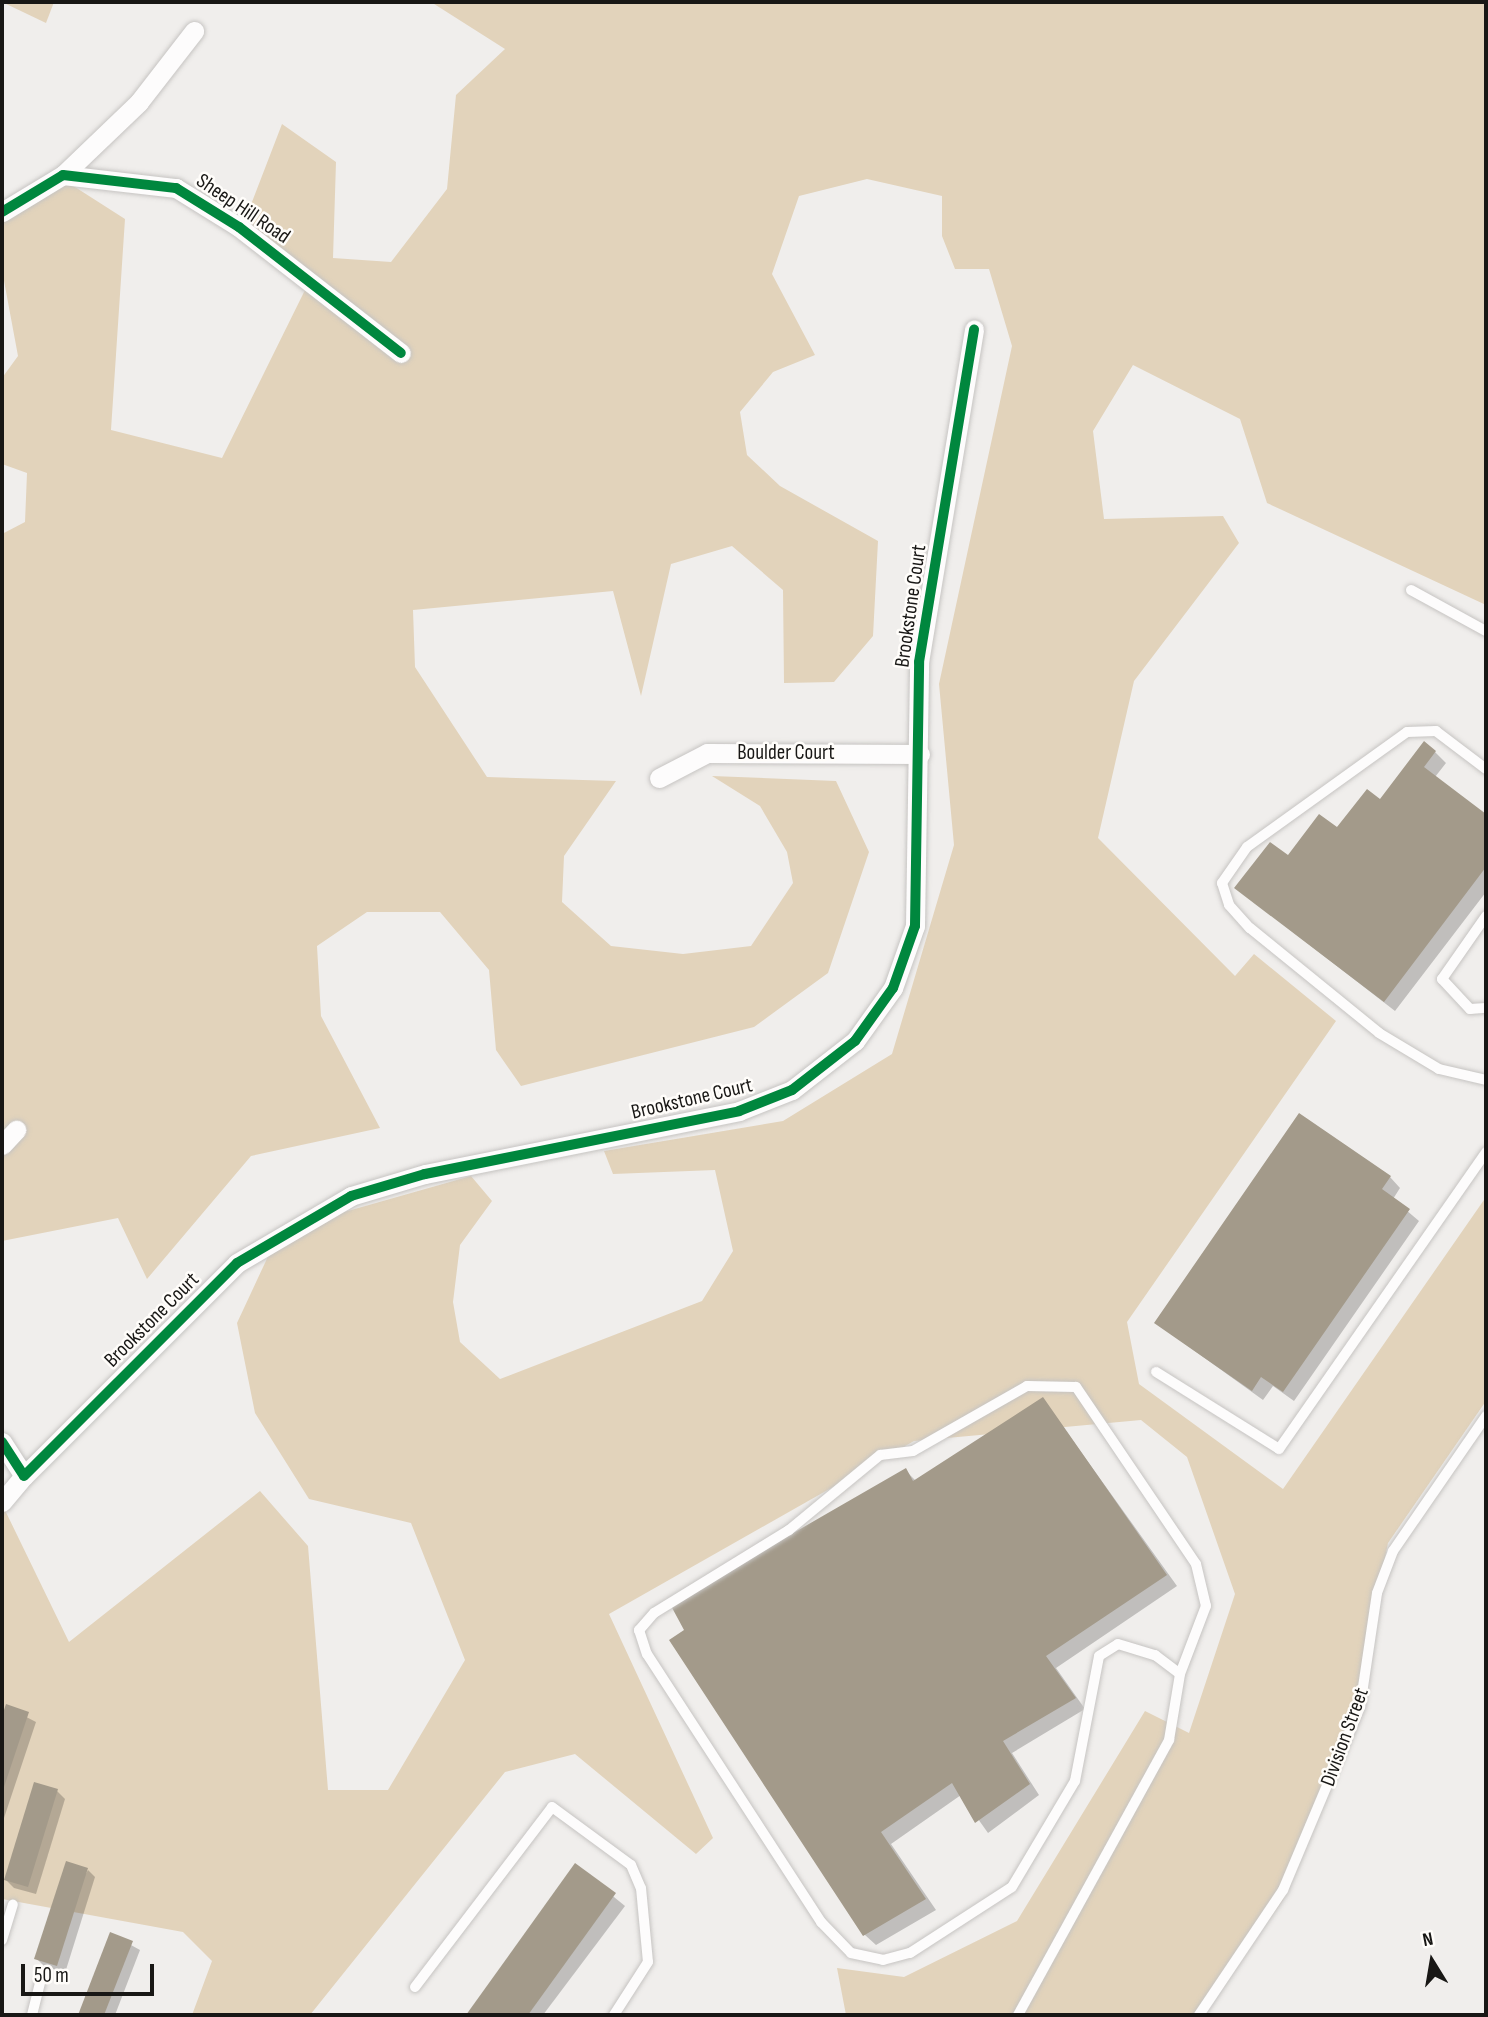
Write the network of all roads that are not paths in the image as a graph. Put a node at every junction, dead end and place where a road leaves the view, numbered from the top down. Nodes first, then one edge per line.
1 (194, 31) dead end
2 (63, 175) junction
3 (2, 212) edge
4 (975, 330) dead end
5 (401, 354) dead end
6 (1411, 590) dead end
7 (1486, 631) edge
8 (920, 754) junction
9 (1486, 769) edge
10 (659, 778) dead end
11 (1486, 916) edge
12 (1486, 1008) edge
13 (1486, 1080) edge
14 (16, 1129) dead end
15 (2, 1145) edge
16 (1486, 1152) edge
17 (1156, 1372) dead end
18 (1486, 1416) edge
19 (2, 1442) edge
20 (23, 1476) junction
21 (2, 1502) edge
22 (1180, 1674) junction
23 (13, 1905) dead end
24 (2, 1940) edge
25 (40, 1982) dead end
26 (415, 1987) dead end
27 (32, 2015) edge
28 (614, 2015) edge
29 (1018, 2015) edge
30 (1199, 2015) edge

1 - 2 street
2 - 3 street
2 - 5 street, Sheep Hill Road
4 - 8 street, Brookstone Court
6 - 7 lane
8 - 10 street, Boulder Court
8 - 20 street, Brookstone Court
9 - 13 lane
11 - 12 lane
14 - 15 street
16 - 17 lane
18 - 30 lane, Division Street
19 - 20 street
20 - 21 street, Brookstone Court
22 - 22 lane
22 - 29 lane
23 - 24 lane
25 - 27 lane
26 - 28 lane

